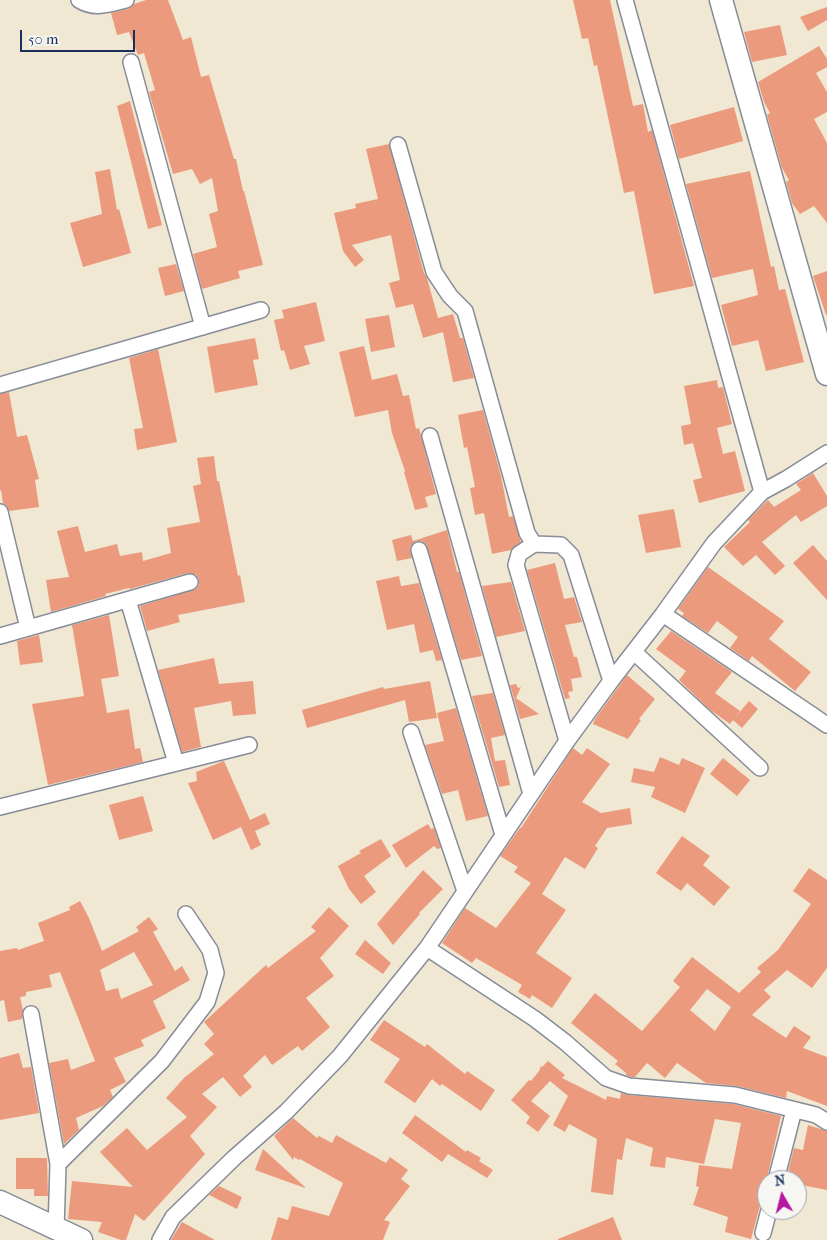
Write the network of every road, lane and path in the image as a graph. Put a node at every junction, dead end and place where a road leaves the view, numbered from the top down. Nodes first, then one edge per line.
1 (79, 0) edge
2 (126, 0) edge
3 (625, 0) edge
4 (721, 0) edge
5 (131, 62) dead end
6 (398, 145) dead end
7 (261, 310) dead end
8 (203, 326) junction
9 (827, 374) edge
10 (0, 385) edge
11 (430, 436) dead end
12 (827, 453) edge
13 (762, 492) junction
14 (0, 512) edge
15 (534, 544) junction
16 (419, 550) dead end
17 (190, 582) dead end
18 (128, 600) junction
19 (664, 614) junction
20 (28, 628) junction
21 (0, 636) edge
22 (634, 652) junction
23 (611, 682) junction
24 (827, 725) edge
25 (411, 732) dead end
26 (568, 741) junction
27 (249, 745) dead end
28 (176, 763) junction
29 (760, 768) dead end
30 (531, 794) junction
31 (0, 807) edge
32 (503, 836) junction
33 (465, 892) junction
34 (186, 914) dead end
35 (427, 948) junction
36 (31, 1014) dead end
37 (794, 1110) junction
38 (827, 1122) edge
39 (58, 1164) junction
40 (779, 1170) edge
41 (0, 1202) edge
42 (766, 1220) edge
43 (56, 1230) junction
44 (763, 1233) dead end
45 (81, 1240) edge
46 (160, 1240) edge

1 - 2 street
3 - 13 street
4 - 9 street
5 - 8 street
6 - 15 street
7 - 8 street
8 - 10 street
11 - 30 street
12 - 13 street
13 - 19 street
14 - 20 street
15 - 23 street
15 - 26 street
16 - 32 street
17 - 18 street
18 - 20 street
18 - 28 street
19 - 22 street
19 - 24 street
20 - 21 street
22 - 23 street
22 - 29 street
23 - 26 street
25 - 33 street
26 - 30 street
27 - 28 street
28 - 31 street
30 - 32 street
32 - 33 street
33 - 35 street
34 - 39 street
35 - 37 street
35 - 46 street
36 - 39 street
37 - 38 street
37 - 40 street
39 - 43 street
41 - 43 street
42 - 44 street
43 - 45 street

